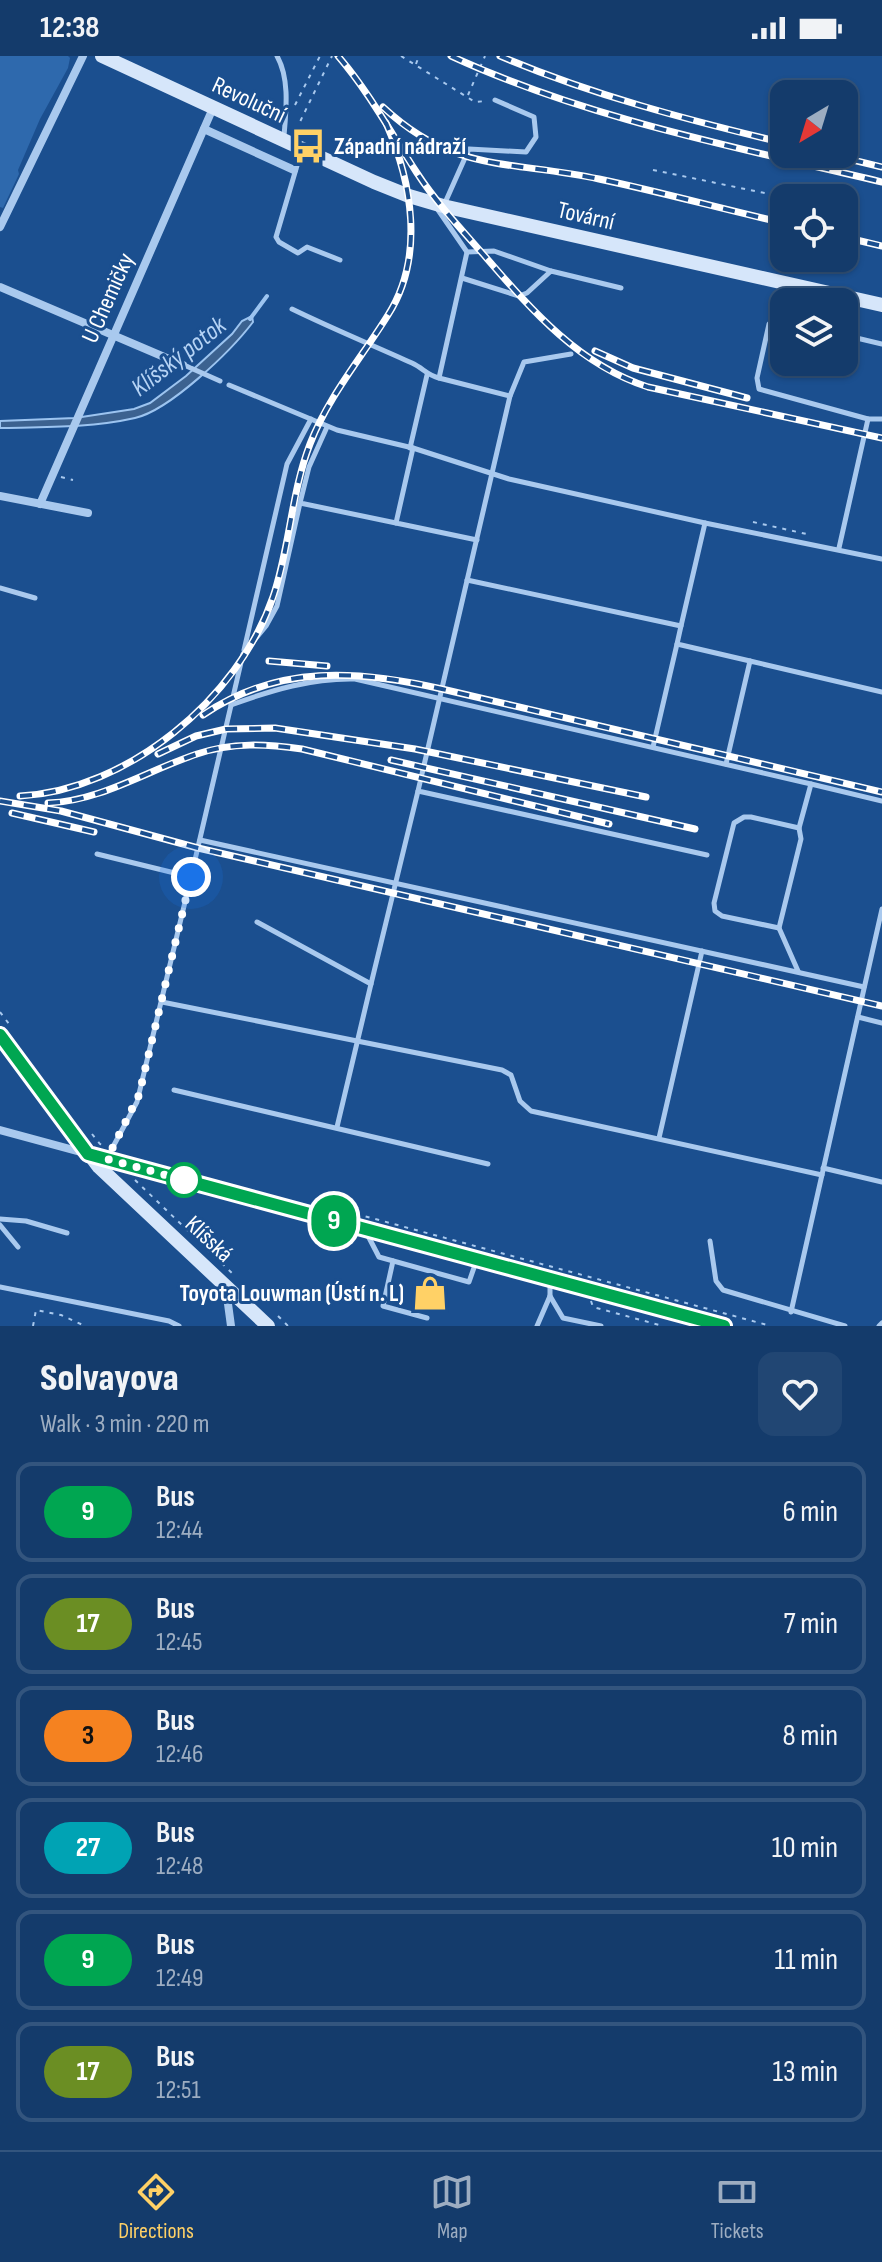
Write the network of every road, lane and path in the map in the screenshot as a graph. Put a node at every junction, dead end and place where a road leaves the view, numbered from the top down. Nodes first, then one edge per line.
1 (83, 56) edge
2 (102, 56) edge
3 (277, 56) edge
4 (320, 56) edge
5 (332, 56) edge
6 (401, 56) edge
7 (419, 56) edge
8 (485, 56) edge
9 (416, 65) junction
10 (467, 97) junction
11 (495, 100) joint
12 (213, 108) junction
13 (285, 123) junction
14 (204, 129) junction
15 (297, 129) dead end
16 (292, 145) junction
17 (294, 170) junction
18 (653, 170) dead end
19 (770, 194) edge
20 (438, 205) junction
21 (0, 227) edge
22 (467, 252) junction
23 (340, 260) dead end
24 (551, 271) junction
25 (462, 278) junction
26 (0, 287) edge
27 (621, 288) dead end
28 (102, 305) dead end
29 (882, 305) edge
30 (292, 309) dead end
31 (109, 319) dead end
32 (770, 323) edge
33 (113, 335) junction
34 (858, 338) edge
35 (882, 344) edge
36 (571, 354) dead end
37 (185, 366) joint
38 (427, 375) junction
39 (439, 378) junction
40 (220, 381) dead end
41 (229, 385) dead end
42 (510, 396) junction
43 (311, 419) junction
44 (868, 419) junction
45 (882, 419) edge
46 (327, 427) junction
47 (412, 448) junction
48 (492, 474) junction
49 (60, 476) dead end
50 (73, 480) dead end
51 (0, 496) edge
52 (300, 503) junction
53 (40, 504) junction
54 (88, 513) dead end
55 (753, 522) dead end
56 (396, 523) junction
57 (705, 523) junction
58 (810, 535) dead end
59 (477, 540) junction
60 (839, 548) junction
61 (882, 559) edge
62 (467, 580) junction
63 (0, 588) edge
64 (35, 598) dead end
65 (681, 626) junction
66 (677, 644) junction
67 (243, 654) junction
68 (750, 661) junction
69 (882, 692) edge
70 (440, 698) junction
71 (231, 705) junction
72 (653, 747) junction
73 (726, 764) junction
74 (811, 784) junction
75 (418, 791) junction
76 (882, 801) edge
77 (799, 828) junction
78 (200, 840) junction
79 (97, 854) dead end
80 (707, 855) dead end
81 (191, 877) junction
82 (396, 883) junction
83 (882, 909) edge
84 (257, 922) dead end
85 (779, 928) junction
86 (702, 951) junction
87 (799, 973) junction
88 (371, 984) junction
89 (864, 987) junction
90 (162, 1002) junction
91 (858, 1017) junction
92 (882, 1023) edge
93 (0, 1035) edge
94 (357, 1043) junction
95 (174, 1090) dead end
96 (337, 1127) junction
97 (0, 1130) edge
98 (659, 1138) junction
99 (88, 1154) junction
100 (107, 1159) junction
101 (488, 1164) dead end
102 (823, 1172) junction
103 (135, 1180) dead end
104 (882, 1182) edge
105 (327, 1206) dead end
106 (0, 1219) edge
107 (0, 1225) edge
108 (365, 1229) junction
109 (67, 1233) dead end
110 (710, 1241) dead end
111 (18, 1247) dead end
112 (477, 1259) junction
113 (393, 1261) junction
114 (550, 1279) junction
115 (243, 1284) dead end
116 (225, 1285) junction
117 (0, 1287) edge
118 (550, 1296) junction
119 (592, 1299) dead end
120 (791, 1312) junction
121 (427, 1318) dead end
122 (272, 1321) edge
123 (33, 1326) edge
124 (85, 1326) edge
125 (179, 1326) edge
126 (231, 1326) edge
127 (288, 1326) edge
128 (537, 1326) edge
129 (601, 1326) edge
130 (663, 1326) edge
131 (724, 1326) edge
132 (771, 1326) edge
133 (845, 1326) edge

1 - 21 street
2 - 12 street, Revoluční
3 - 13 lane
4 - 13 path
5 - 15 path
6 - 9 path
7 - 9 path
8 - 10 path
9 - 10 path
10 - 11 path
11 - 20 lane
12 - 14 street, U Chemičky
12 - 16 street, Revoluční
13 - 16 lane
14 - 17 street, Revoluční
14 - 33 street, U Chemičky
16 - 17 lane
16 - 20 street, Tovární
17 - 23 lane
18 - 19 path
20 - 22 lane
20 - 29 street, Tovární
22 - 24 lane
22 - 25 lane
24 - 25 lane
24 - 27 lane
25 - 39 lane
26 - 33 street
28 - 31 path
30 - 38 lane
32 - 44 lane
33 - 37 street
33 - 53 street, U Chemičky
34 - 35 lane
36 - 42 lane
37 - 40 lane
38 - 39 lane
38 - 47 lane
39 - 42 lane
41 - 43 lane
42 - 48 lane
43 - 46 lane
43 - 67 lane
44 - 45 lane
44 - 60 lane
46 - 47 lane
46 - 52 lane
47 - 48 lane
47 - 56 lane
48 - 57 lane
48 - 59 lane
49 - 50 path
51 - 53 street
52 - 56 lane
52 - 67 lane
53 - 54 street
55 - 58 path
56 - 59 lane
57 - 60 lane
57 - 65 lane
59 - 62 lane
60 - 61 lane
62 - 65 lane
62 - 70 lane
63 - 64 lane
65 - 66 lane
66 - 68 lane
66 - 72 lane
67 - 71 lane
68 - 69 lane
68 - 73 lane
70 - 71 lane
70 - 72 lane
70 - 75 lane
71 - 78 lane
72 - 73 lane
73 - 74 lane
74 - 76 lane
74 - 77 lane
75 - 80 lane
75 - 82 lane
77 - 85 lane
77 - 85 lane
78 - 81 lane
78 - 82 lane
79 - 81 lane
81 - 90 lane
82 - 86 lane
82 - 88 lane
83 - 89 lane
84 - 88 lane
85 - 87 lane
86 - 87 lane
86 - 98 lane
87 - 89 lane
88 - 94 lane
89 - 91 lane
90 - 94 lane
90 - 100 lane
91 - 92 lane
91 - 102 lane
93 - 99 street, Klíšská
94 - 96 lane
94 - 98 lane
95 - 96 lane
96 - 101 lane
97 - 99 street
98 - 102 lane
99 - 100 street
99 - 116 street, Klíšská
100 - 108 street
102 - 104 lane
102 - 120 lane
103 - 115 path
105 - 132 path
106 - 109 lane
107 - 111 lane
108 - 112 street
108 - 113 lane
110 - 120 lane
112 - 113 lane
112 - 114 street
113 - 121 lane
114 - 118 lane
114 - 131 street
116 - 122 street, Klíšská
116 - 126 street
117 - 125 lane
118 - 128 lane
118 - 129 lane
119 - 130 path
120 - 133 lane
122 - 127 path
123 - 124 path

